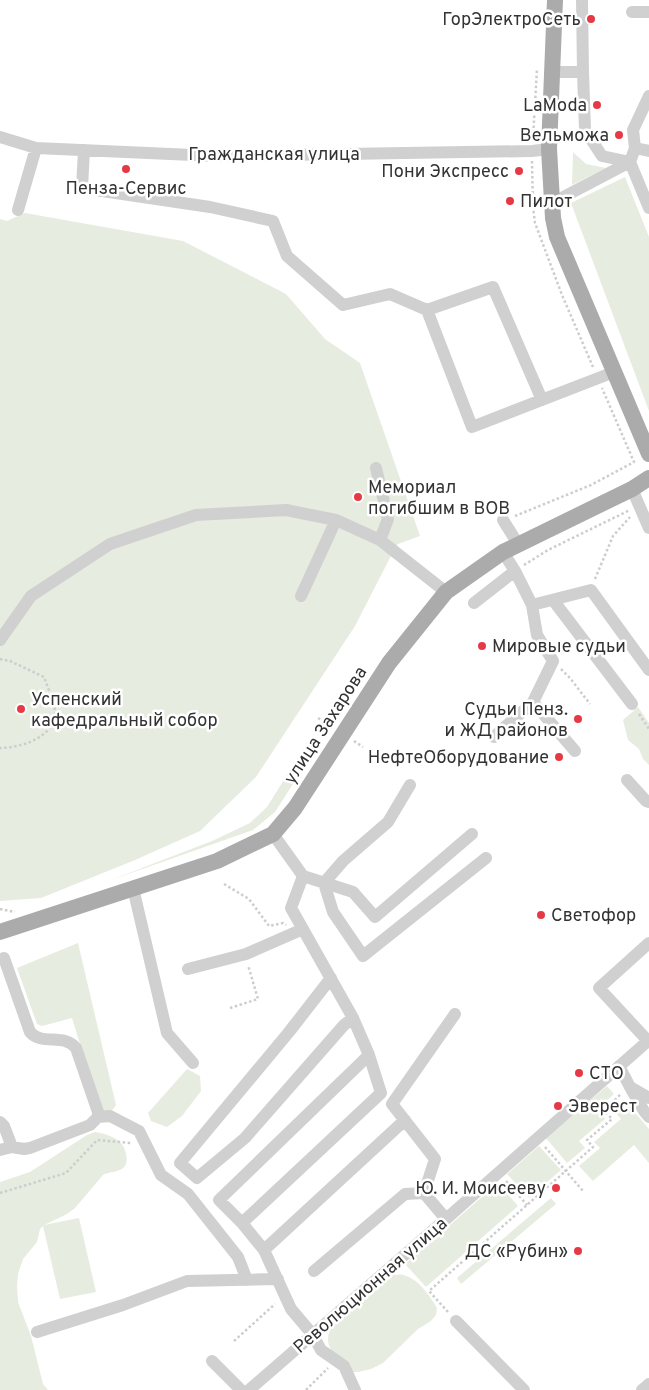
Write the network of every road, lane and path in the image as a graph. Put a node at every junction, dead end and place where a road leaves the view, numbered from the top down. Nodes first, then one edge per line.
1 (555, 0) edge
2 (582, 0) edge
3 (632, 12) dead end
4 (649, 12) edge
5 (552, 72) junction
6 (583, 72) junction
7 (649, 96) edge
8 (0, 137) edge
9 (36, 148) junction
10 (635, 148) junction
11 (549, 149) junction
12 (84, 150) junction
13 (649, 151) edge
14 (630, 162) junction
15 (552, 203) junction
16 (649, 208) edge
17 (18, 210) dead end
18 (427, 310) junction
19 (614, 372) junction
20 (542, 400) junction
21 (649, 454) edge
22 (634, 462) dead end
23 (376, 468) dead end
24 (649, 478) edge
25 (632, 489) junction
26 (639, 506) junction
27 (336, 520) junction
28 (504, 520) joint
29 (649, 528) edge
30 (380, 540) junction
31 (518, 544) junction
32 (503, 552) junction
33 (515, 571) junction
34 (591, 590) junction
35 (446, 592) junction
36 (301, 596) dead end
37 (553, 600) junction
38 (474, 603) dead end
39 (532, 605) junction
40 (0, 640) edge
41 (0, 659) edge
42 (553, 661) junction
43 (649, 670) edge
44 (533, 702) junction
45 (590, 704) dead end
46 (632, 704) joint
47 (318, 718) dead end
48 (331, 726) dead end
49 (649, 729) edge
50 (494, 737) dead end
51 (353, 740) dead end
52 (363, 747) dead end
53 (0, 748) edge
54 (575, 752) dead end
55 (627, 780) dead end
56 (410, 786) dead end
57 (649, 802) edge
58 (273, 834) junction
59 (472, 834) dead end
60 (486, 858) dead end
61 (302, 876) junction
62 (324, 883) junction
63 (224, 884) dead end
64 (133, 888) junction
65 (0, 909) edge
66 (16, 912) dead end
67 (299, 931) junction
68 (0, 932) edge
69 (649, 943) edge
70 (246, 954) junction
71 (4, 958) dead end
72 (188, 969) dead end
73 (332, 978) junction
74 (230, 1008) dead end
75 (455, 1014) dead end
76 (353, 1018) junction
77 (648, 1040) edge
78 (369, 1055) junction
79 (193, 1063) dead end
80 (619, 1066) junction
81 (630, 1087) junction
82 (649, 1098) edge
83 (98, 1117) junction
84 (649, 1117) edge
85 (405, 1120) junction
86 (0, 1122) edge
87 (537, 1139) junction
88 (147, 1148) junction
89 (6, 1149) edge
90 (566, 1171) junction
91 (498, 1173) junction
92 (583, 1191) dead end
93 (0, 1193) edge
94 (424, 1193) junction
95 (527, 1204) junction
96 (446, 1219) junction
97 (242, 1223) junction
98 (264, 1250) junction
99 (314, 1271) dead end
100 (247, 1280) junction
101 (278, 1280) junction
102 (291, 1309) junction
103 (456, 1321) joint
104 (37, 1332) dead end
105 (313, 1335) junction
106 (234, 1341) dead end
107 (336, 1360) junction
108 (212, 1361) dead end
109 (649, 1384) edge
110 (241, 1390) edge
111 (249, 1390) edge
112 (306, 1390) edge
113 (355, 1390) edge
114 (524, 1390) edge
115 (642, 1390) edge

1 - 5 main road
2 - 6 street
3 - 4 street
5 - 6 street
5 - 11 main road
6 - 14 street
7 - 10 street
8 - 9 street, Гражданская улица
9 - 12 street, Гражданская улица
9 - 17 street
10 - 13 street
10 - 14 street
11 - 12 street, Гражданская улица
11 - 15 main road
12 - 18 street
14 - 15 street
14 - 16 street
15 - 19 main road
18 - 20 street
18 - 20 street
19 - 20 street
19 - 21 main road
22 - 28 path
23 - 30 street
24 - 25 main road, улица Захарова
25 - 26 street
25 - 31 main road, улица Захарова
26 - 29 street
26 - 33 path
26 - 34 path
27 - 30 street
27 - 36 street
27 - 40 street
28 - 31 street
30 - 35 street
31 - 32 main road, улица Захарова
32 - 33 street
32 - 35 main road, улица Захарова
33 - 38 street
33 - 39 street
34 - 37 street
34 - 43 street
35 - 58 main road, улица Захарова
37 - 39 street
37 - 46 street
39 - 42 street
41 - 53 path
42 - 44 street
42 - 45 path
44 - 50 street
44 - 54 street
46 - 49 path
47 - 48 path
51 - 52 path
55 - 57 street
56 - 62 street
58 - 61 street
58 - 64 main road, улица Захарова
59 - 62 street
60 - 62 street
61 - 62 street
61 - 67 street
63 - 67 path
64 - 68 main road, улица Захарова
64 - 79 street
65 - 66 path
67 - 70 street
67 - 73 street
69 - 77 street
70 - 72 street
70 - 74 path
71 - 83 street
73 - 76 street
73 - 76 street
75 - 85 street
76 - 78 street
77 - 80 street, Революционная улица
78 - 97 street
78 - 97 street
80 - 81 street
80 - 87 street, Революционная улица
81 - 82 street
81 - 84 street
81 - 90 path
83 - 88 street
83 - 89 street
85 - 94 street
85 - 98 street
86 - 89 street
87 - 90 path
87 - 91 street, Революционная улица
88 - 93 path
88 - 100 street
90 - 92 path
90 - 95 path
91 - 95 path
91 - 96 street, Революционная улица
94 - 96 street
94 - 99 street
95 - 103 path
96 - 105 street, Революционная улица
97 - 98 street
98 - 101 street
100 - 101 street
100 - 104 street
101 - 102 street
102 - 105 street
102 - 106 path
103 - 114 street
105 - 107 street
105 - 111 street, Революционная улица
107 - 112 path
107 - 113 street
108 - 110 street
109 - 115 street

